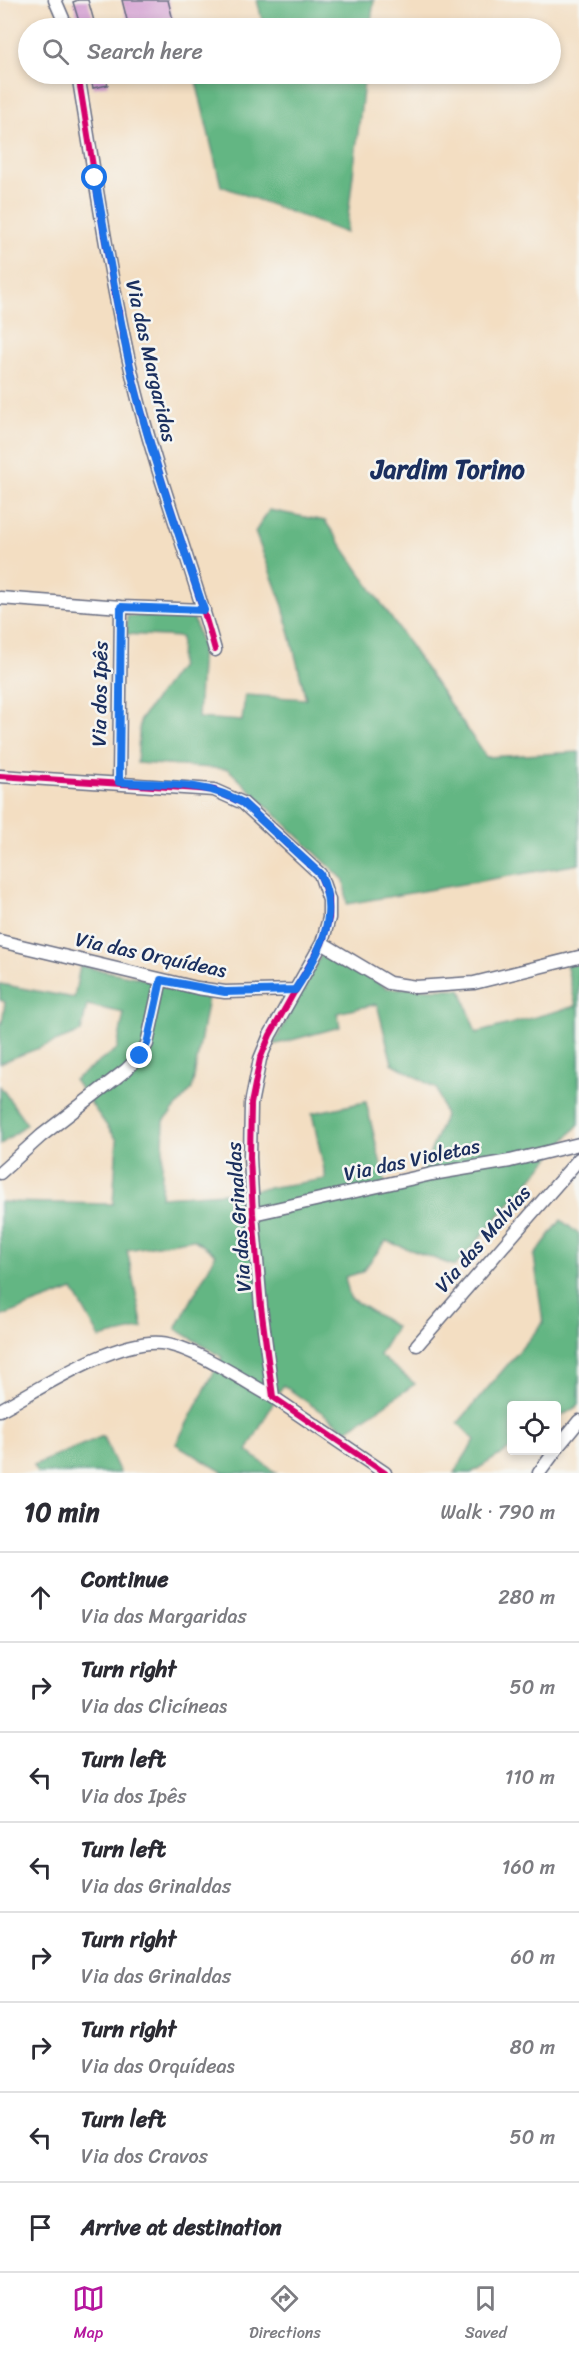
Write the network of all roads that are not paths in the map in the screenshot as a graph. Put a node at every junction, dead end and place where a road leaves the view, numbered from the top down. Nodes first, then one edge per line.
1 (55, 0) edge
2 (63, 18) edge
3 (80, 84) edge
4 (0, 598) edge
5 (121, 607) junction
6 (204, 610) junction
7 (215, 650) dead end
8 (0, 776) edge
9 (119, 782) junction
10 (0, 941) edge
11 (322, 943) junction
12 (579, 957) edge
13 (161, 980) junction
14 (295, 990) junction
15 (579, 1144) edge
16 (579, 1159) edge
17 (0, 1173) edge
18 (253, 1214) junction
19 (417, 1345) dead end
20 (273, 1397) junction
21 (0, 1410) edge
22 (579, 1421) edge
23 (561, 1444) edge
24 (552, 1455) edge
25 (385, 1473) edge
26 (539, 1473) edge

1 - 2 street
3 - 6 street, Via das Margaridas
4 - 5 street
5 - 6 street
5 - 9 street, Via dos Ipês
6 - 7 street, Via das Margaridas
8 - 9 street, Via das Grinaldas
9 - 11 street, Via das Grinaldas
10 - 13 street, Via das Orquídeas
11 - 12 street
11 - 14 street, Via das Grinaldas
13 - 14 street, Via das Orquídeas
13 - 17 street
14 - 18 street, Via das Grinaldas
15 - 18 street, Via das Violetas
16 - 19 street, Via das Malvias
18 - 20 street, Via das Grinaldas
20 - 21 street
20 - 25 street
22 - 23 street
24 - 26 street

